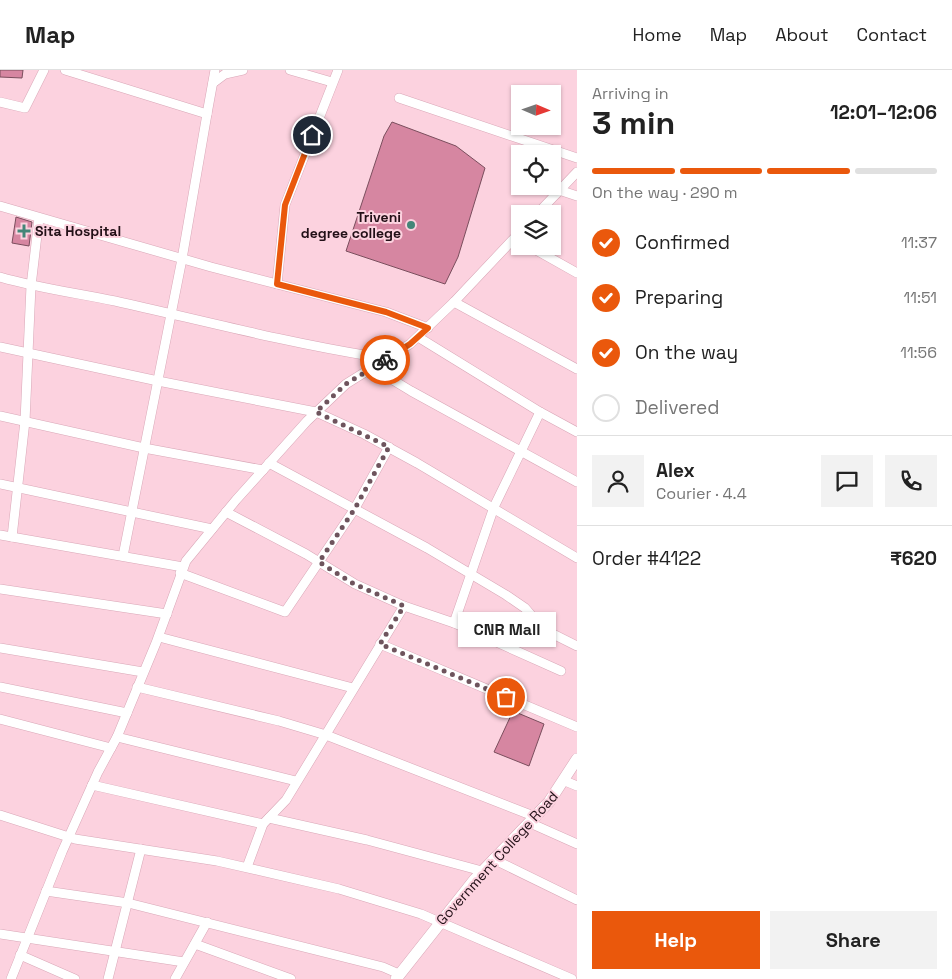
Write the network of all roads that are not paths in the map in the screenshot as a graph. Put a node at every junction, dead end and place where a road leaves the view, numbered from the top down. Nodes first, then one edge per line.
1 (44, 70) edge
2 (65, 70) edge
3 (215, 70) edge
4 (243, 70) edge
5 (290, 70) edge
6 (338, 70) edge
7 (332, 82) junction
8 (212, 83) junction
9 (399, 98) dead end
10 (0, 102) edge
11 (207, 114) junction
12 (577, 158) edge
13 (577, 172) edge
14 (561, 188) edge
15 (561, 191) edge
16 (554, 195) edge
17 (577, 196) edge
18 (545, 205) edge
19 (0, 206) edge
20 (39, 218) junction
21 (511, 244) edge
22 (545, 255) edge
23 (182, 259) junction
24 (577, 273) edge
25 (0, 277) edge
26 (277, 284) junction
27 (31, 286) junction
28 (454, 302) junction
29 (171, 316) junction
30 (428, 328) junction
31 (418, 337) junction
32 (0, 347) edge
33 (28, 352) junction
34 (376, 366) junction
35 (577, 369) edge
36 (158, 381) junction
37 (316, 412) junction
38 (540, 412) junction
39 (0, 416) edge
40 (25, 421) junction
41 (577, 432) edge
42 (389, 447) junction
43 (144, 448) junction
44 (521, 450) junction
45 (266, 467) junction
46 (577, 482) edge
47 (0, 484) edge
48 (18, 488) junction
49 (494, 507) junction
50 (354, 510) junction
51 (132, 512) junction
52 (226, 512) junction
53 (212, 529) junction
54 (0, 535) edge
55 (12, 537) junction
56 (123, 556) junction
57 (577, 558) edge
58 (319, 562) junction
59 (182, 570) junction
60 (470, 576) junction
61 (0, 589) edge
62 (404, 606) junction
63 (168, 614) junction
64 (454, 623) junction
65 (159, 637) junction
66 (380, 644) junction
67 (577, 646) edge
68 (0, 648) edge
69 (561, 670) dead end
70 (143, 672) junction
71 (0, 687) edge
72 (137, 687) junction
73 (353, 688) junction
74 (126, 713) junction
75 (0, 719) edge
76 (577, 727) edge
77 (326, 735) junction
78 (117, 736) junction
79 (111, 748) junction
80 (577, 759) edge
81 (565, 780) junction
82 (296, 781) junction
83 (92, 785) junction
84 (577, 786) edge
85 (0, 815) edge
86 (533, 820) junction
87 (266, 821) junction
88 (70, 835) junction
89 (577, 844) edge
90 (141, 849) junction
91 (493, 859) junction
92 (247, 867) junction
93 (482, 871) junction
94 (46, 890) junction
95 (577, 900) edge
96 (128, 903) junction
97 (207, 922) junction
98 (439, 922) junction
99 (0, 934) edge
100 (26, 939) junction
101 (195, 944) junction
102 (116, 953) junction
103 (20, 955) junction
104 (184, 962) junction
105 (552, 975) edge
106 (397, 976) edge
107 (11, 979) edge
108 (75, 979) edge
109 (108, 979) edge
110 (175, 979) edge
111 (291, 979) edge
112 (572, 979) edge

1 - 10 street
2 - 11 street
3 - 8 street
4 - 8 street
5 - 7 street
6 - 7 street
7 - 26 street
8 - 11 street
9 - 12 street
11 - 23 street
13 - 14 street
15 - 17 street
16 - 18 street
19 - 20 street
20 - 23 street
20 - 27 street
21 - 28 street
22 - 24 street
23 - 26 street
23 - 29 street
25 - 27 street
26 - 30 street
27 - 29 street
27 - 33 street
28 - 30 street
28 - 35 street
29 - 34 street
29 - 36 street
30 - 31 street
31 - 34 street
31 - 38 street
32 - 33 street
33 - 36 street
33 - 40 street
34 - 37 street
34 - 44 street
36 - 37 street
36 - 43 street
37 - 42 street
37 - 45 street
38 - 41 street
38 - 44 street
39 - 40 street
40 - 43 street
40 - 48 street
42 - 49 street
42 - 50 street
43 - 45 street
43 - 51 street
44 - 46 street
44 - 49 street
45 - 50 street
45 - 52 street
47 - 48 street
48 - 51 street
48 - 55 street
49 - 57 street
49 - 60 street
50 - 58 street
50 - 60 street
51 - 53 street
51 - 56 street
52 - 53 street
52 - 58 street
53 - 59 street
54 - 55 street
55 - 56 street
56 - 59 street
58 - 59 street
58 - 62 street
59 - 63 street
60 - 64 street
60 - 67 street
61 - 63 street
62 - 64 street
62 - 66 street
63 - 65 street
64 - 69 street
65 - 70 street
65 - 73 street
66 - 73 street
66 - 76 street
68 - 70 street
70 - 72 street
71 - 74 street
72 - 74 street
72 - 77 street
73 - 77 street
74 - 78 street
75 - 79 street
77 - 82 street
77 - 86 street
78 - 79 street
78 - 82 street
79 - 83 street
80 - 81 main road, Government College Road
81 - 84 street
81 - 86 main road, Government College Road
82 - 87 street
83 - 87 street
83 - 88 street
85 - 88 street
86 - 89 street
86 - 91 main road, Government College Road
87 - 92 street
87 - 93 street
88 - 90 street
88 - 94 street
90 - 92 street
90 - 96 street
91 - 93 main road, Government College Road
91 - 95 street
92 - 98 street
93 - 98 main road, Government College Road
94 - 96 street
94 - 100 street
96 - 97 street
96 - 102 street
97 - 101 street
97 - 106 street
98 - 105 street
98 - 106 main road, Government College Road
99 - 100 street
100 - 102 street
100 - 103 street
101 - 104 street
101 - 111 street
102 - 104 street
102 - 109 street
103 - 107 street
103 - 108 street
104 - 110 street
105 - 112 street

